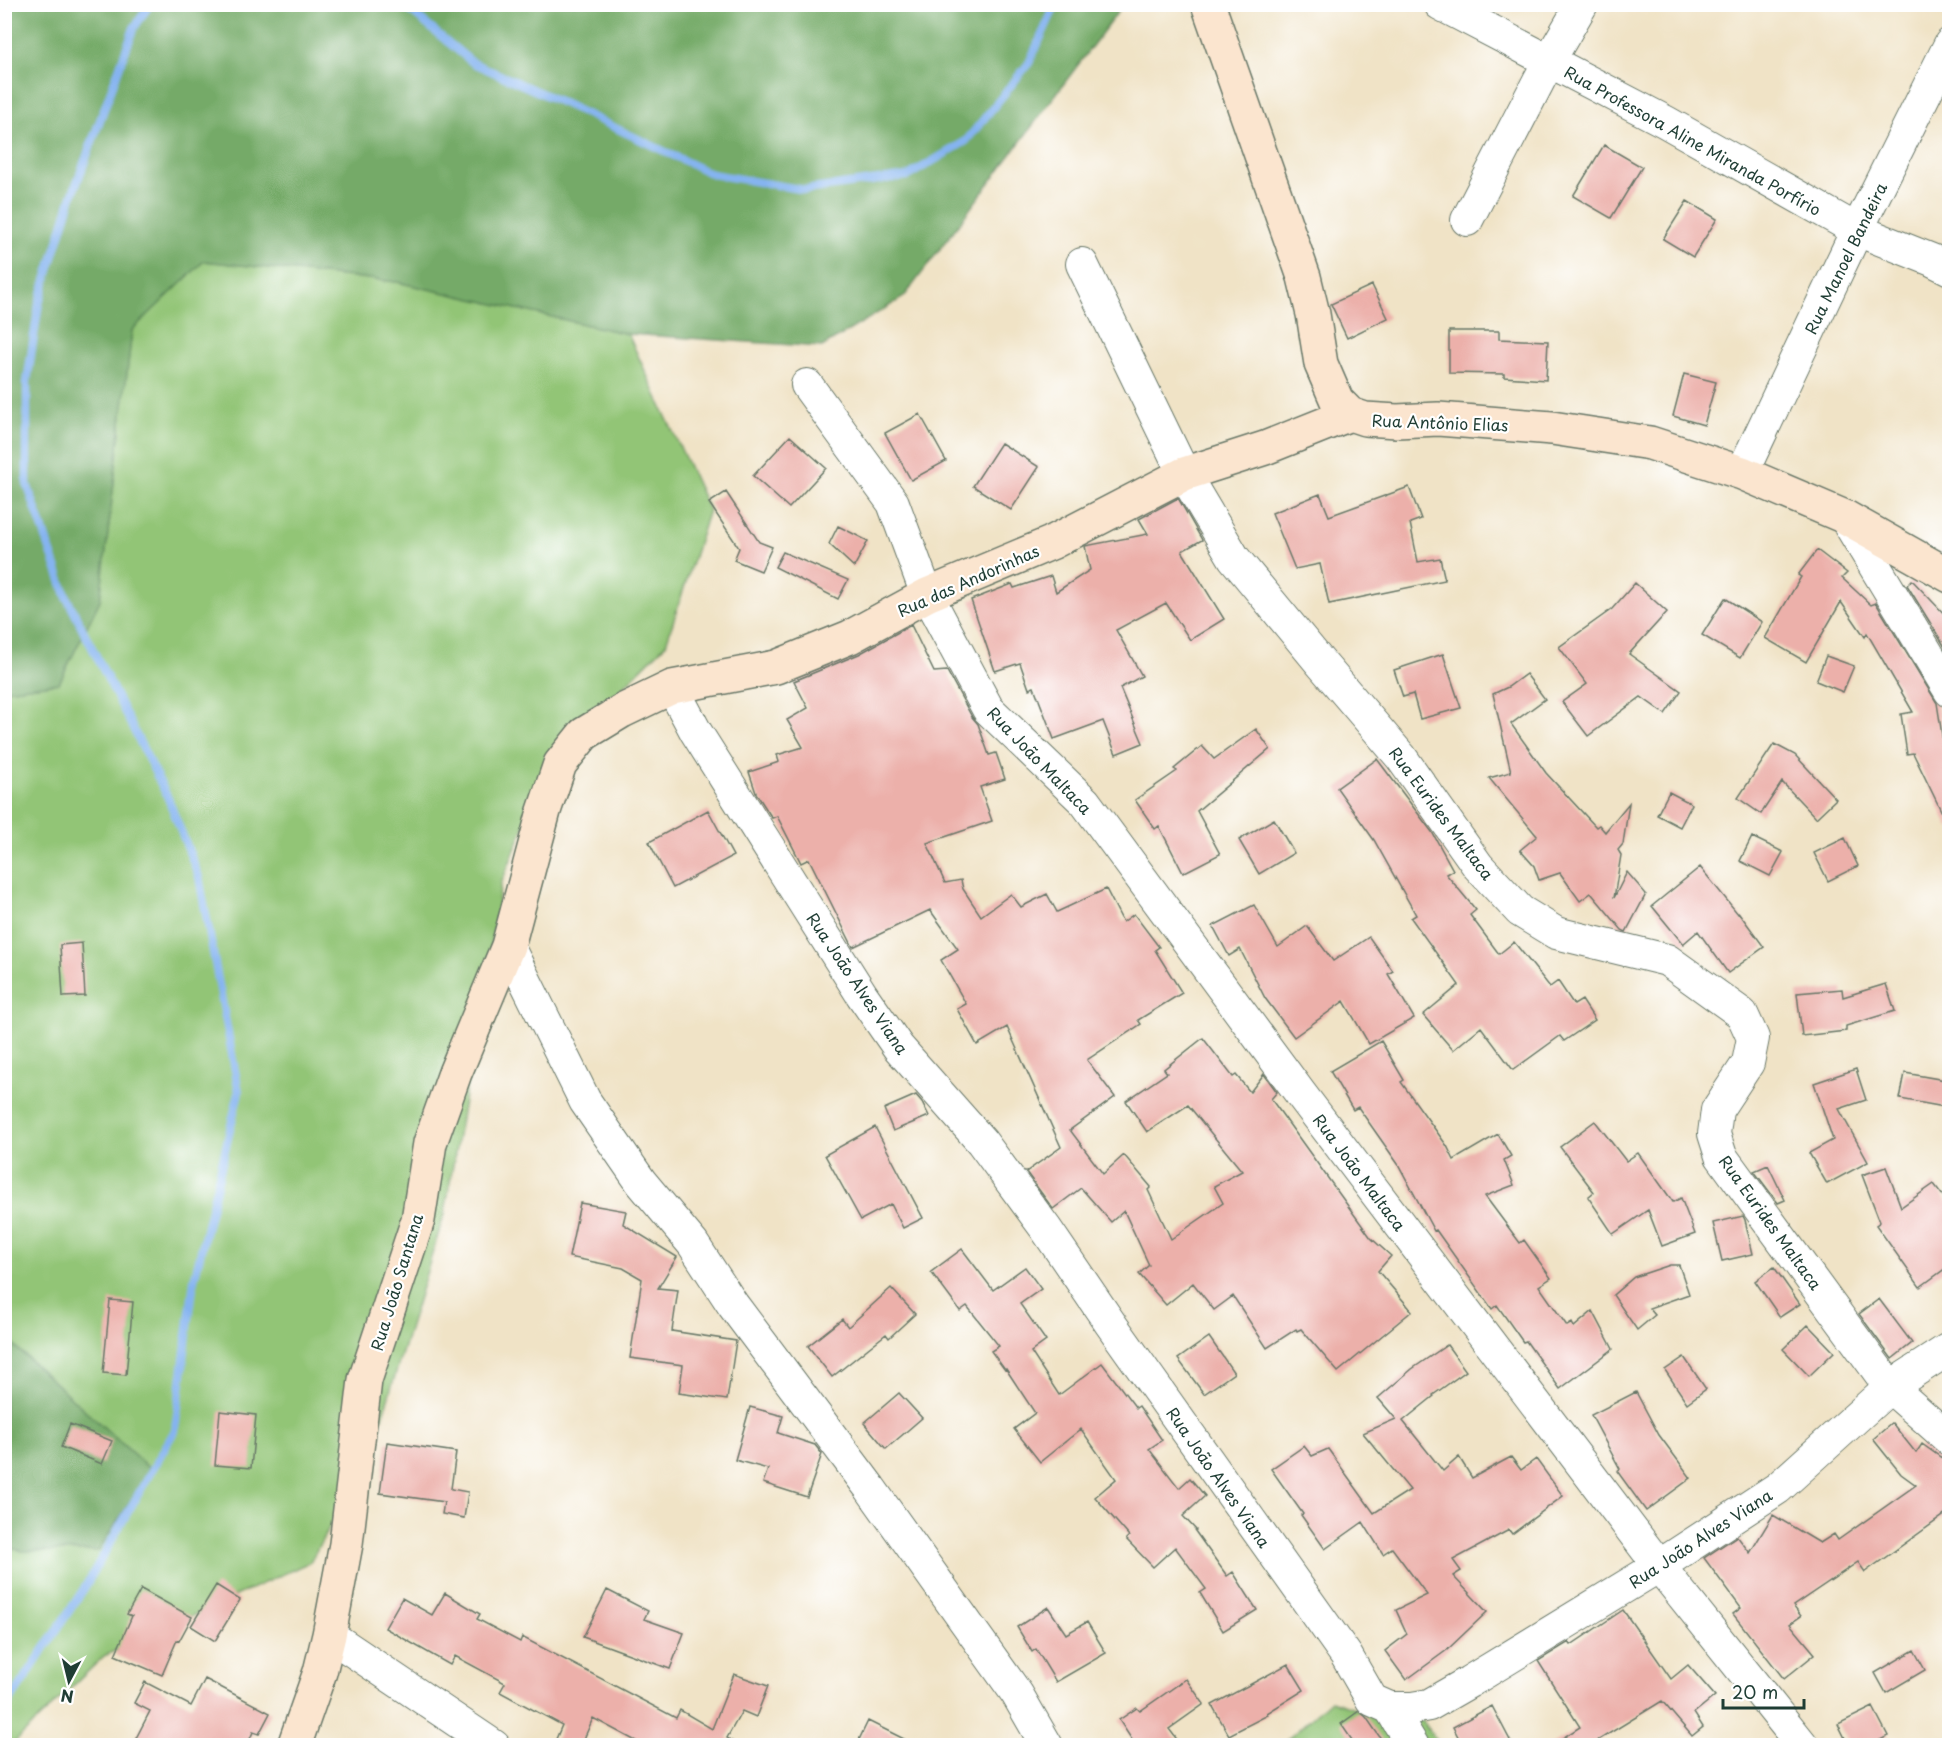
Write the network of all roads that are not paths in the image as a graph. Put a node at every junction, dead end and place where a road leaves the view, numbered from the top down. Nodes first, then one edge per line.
1 (1208, 4) edge
2 (1440, 4) edge
3 (1581, 4) edge
4 (1950, 44) edge
5 (1549, 61) junction
6 (1467, 220) dead end
7 (1857, 230) junction
8 (1082, 264) dead end
9 (1950, 269) edge
10 (807, 385) dead end
11 (1350, 414) junction
12 (1742, 473) junction
13 (1184, 474) junction
14 (1845, 517) junction
15 (1950, 576) edge
16 (927, 595) junction
17 (672, 687) junction
18 (1950, 691) edge
19 (584, 734) joint
20 (508, 946) junction
21 (1950, 1348) edge
22 (1890, 1387) junction
23 (1950, 1440) edge
24 (1659, 1566) junction
25 (329, 1635) junction
26 (1390, 1708) junction
27 (294, 1746) edge
28 (494, 1746) edge
29 (1047, 1746) edge
30 (1413, 1746) edge
31 (1803, 1746) edge

1 - 11 street, Rua Antônio Elias
2 - 5 street, Rua Professora Aline Miranda Porfírio
3 - 5 street
4 - 7 street, Rua Manoel Bandeira
5 - 6 street
5 - 7 street, Rua Professora Aline Miranda Porfírio
7 - 9 street, Rua Professora Aline Miranda Porfírio
7 - 12 street, Rua Manoel Bandeira
8 - 13 street, Rua Eurides Maltaca
10 - 16 street, Rua João Maltaca
11 - 12 street, Rua Antônio Elias
11 - 13 street, Rua das Andorinhas
12 - 14 street, Rua Antônio Elias
13 - 16 street, Rua das Andorinhas
13 - 22 street, Rua Eurides Maltaca
14 - 15 street, Rua Antônio Elias
14 - 18 street
16 - 17 street, Rua das Andorinhas
16 - 24 street, Rua João Maltaca
17 - 19 street, Rua das Andorinhas
17 - 26 street, Rua João Alves Viana
19 - 20 street, Rua João Santana
20 - 25 street, Rua João Santana
20 - 29 street
21 - 22 street, Rua João Alves Viana
22 - 23 street, Rua Eurides Maltaca
22 - 24 street, Rua João Alves Viana
24 - 26 street, Rua João Alves Viana
24 - 31 street, Rua João Maltaca
25 - 27 street, Rua João Santana
25 - 28 street
26 - 30 street

